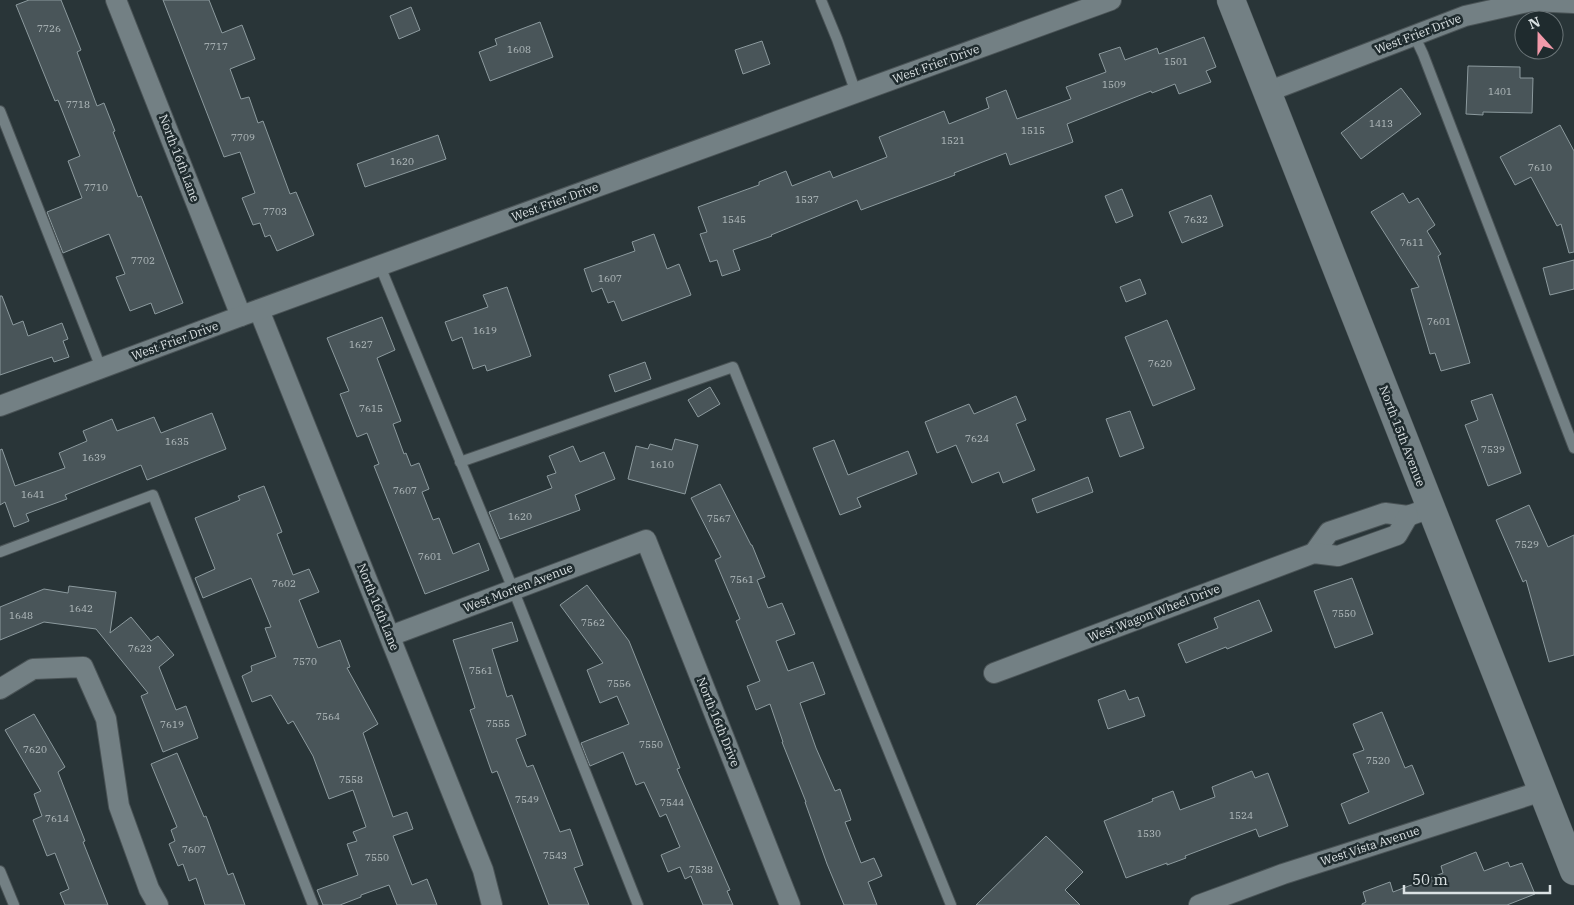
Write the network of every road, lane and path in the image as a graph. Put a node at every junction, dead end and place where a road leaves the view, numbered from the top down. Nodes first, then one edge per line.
1 (116, 0) edge
2 (821, 0) edge
3 (1111, 0) edge
4 (1231, 0) edge
5 (1573, 8) edge
6 (1414, 35) junction
7 (1267, 92) junction
8 (856, 93) junction
9 (0, 111) edge
10 (380, 266) junction
11 (250, 313) junction
12 (101, 368) junction
13 (0, 406) edge
14 (1574, 448) edge
15 (460, 462) junction
16 (1419, 512) junction
17 (1352, 524) junction
18 (646, 540) joint
19 (1360, 548) junction
20 (0, 552) edge
21 (1314, 553) junction
22 (513, 590) junction
23 (390, 636) junction
24 (994, 673) dead end
25 (0, 689) edge
26 (1542, 791) junction
27 (0, 871) edge
28 (1574, 871) edge
29 (14, 905) edge
30 (158, 905) edge
31 (313, 905) edge
32 (492, 905) edge
33 (638, 905) edge
34 (790, 905) edge
35 (951, 905) edge
36 (1199, 905) edge

1 - 11 street, North 16th Lane
2 - 8 lane
3 - 8 street, West Frier Drive
4 - 7 street, North 15th Avenue
5 - 6 street, West Frier Drive
6 - 7 street, West Frier Drive
6 - 14 lane
7 - 16 street, North 15th Avenue
8 - 10 street, West Frier Drive
9 - 12 lane
10 - 11 street, West Frier Drive
10 - 15 lane
11 - 12 street, West Frier Drive
11 - 23 street, North 16th Lane
12 - 13 street, West Frier Drive
15 - 22 lane
15 - 35 lane
16 - 17 street
16 - 19 street, West Wagon Wheel Drive
16 - 26 street, North 15th Avenue
17 - 19 street
17 - 21 street
18 - 22 street, West Morten Avenue
18 - 34 street, North 16th Drive
19 - 21 street, West Wagon Wheel Drive
20 - 31 lane
21 - 24 street, West Wagon Wheel Drive
22 - 23 street, West Morten Avenue
22 - 33 lane
23 - 32 street, North 16th Lane
25 - 30 street
26 - 28 street, North 15th Avenue
26 - 36 street, West Vista Avenue
27 - 29 lane

